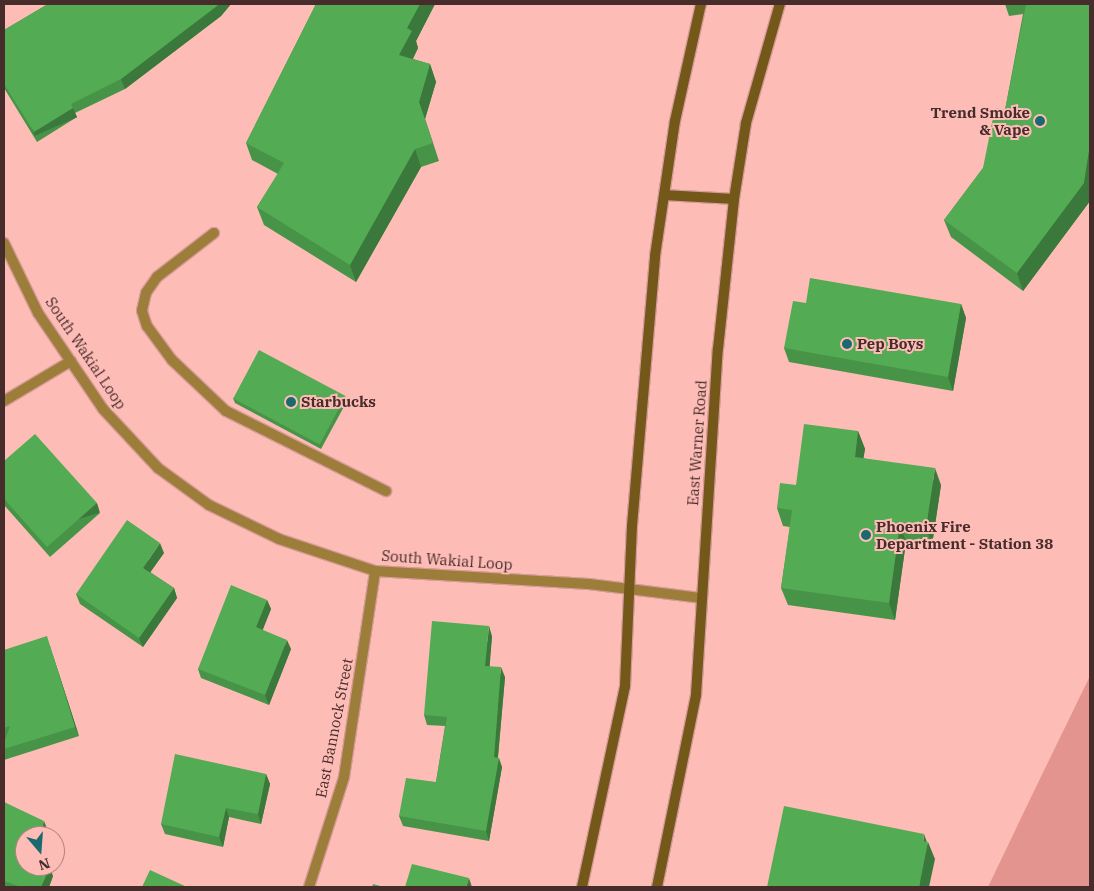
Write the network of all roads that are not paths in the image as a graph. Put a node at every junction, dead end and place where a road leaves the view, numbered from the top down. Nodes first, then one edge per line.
1 (701, 4) edge
2 (780, 4) edge
3 (664, 195) junction
4 (734, 199) junction
5 (214, 233) dead end
6 (4, 243) edge
7 (71, 361) junction
8 (4, 402) edge
9 (386, 491) dead end
10 (375, 571) junction
11 (632, 589) junction
12 (702, 598) junction
13 (309, 887) edge
14 (582, 887) edge
15 (657, 887) edge

1 - 3 main road
2 - 4 main road, East Warner Road
3 - 4 main road
3 - 11 main road
4 - 12 main road, East Warner Road
5 - 9 street
6 - 7 street, South Wakial Loop
7 - 8 street
7 - 10 street, South Wakial Loop
10 - 11 street, South Wakial Loop
10 - 13 street, East Bannock Street
11 - 12 street, South Wakial Loop
11 - 14 main road
12 - 15 main road, East Warner Road

